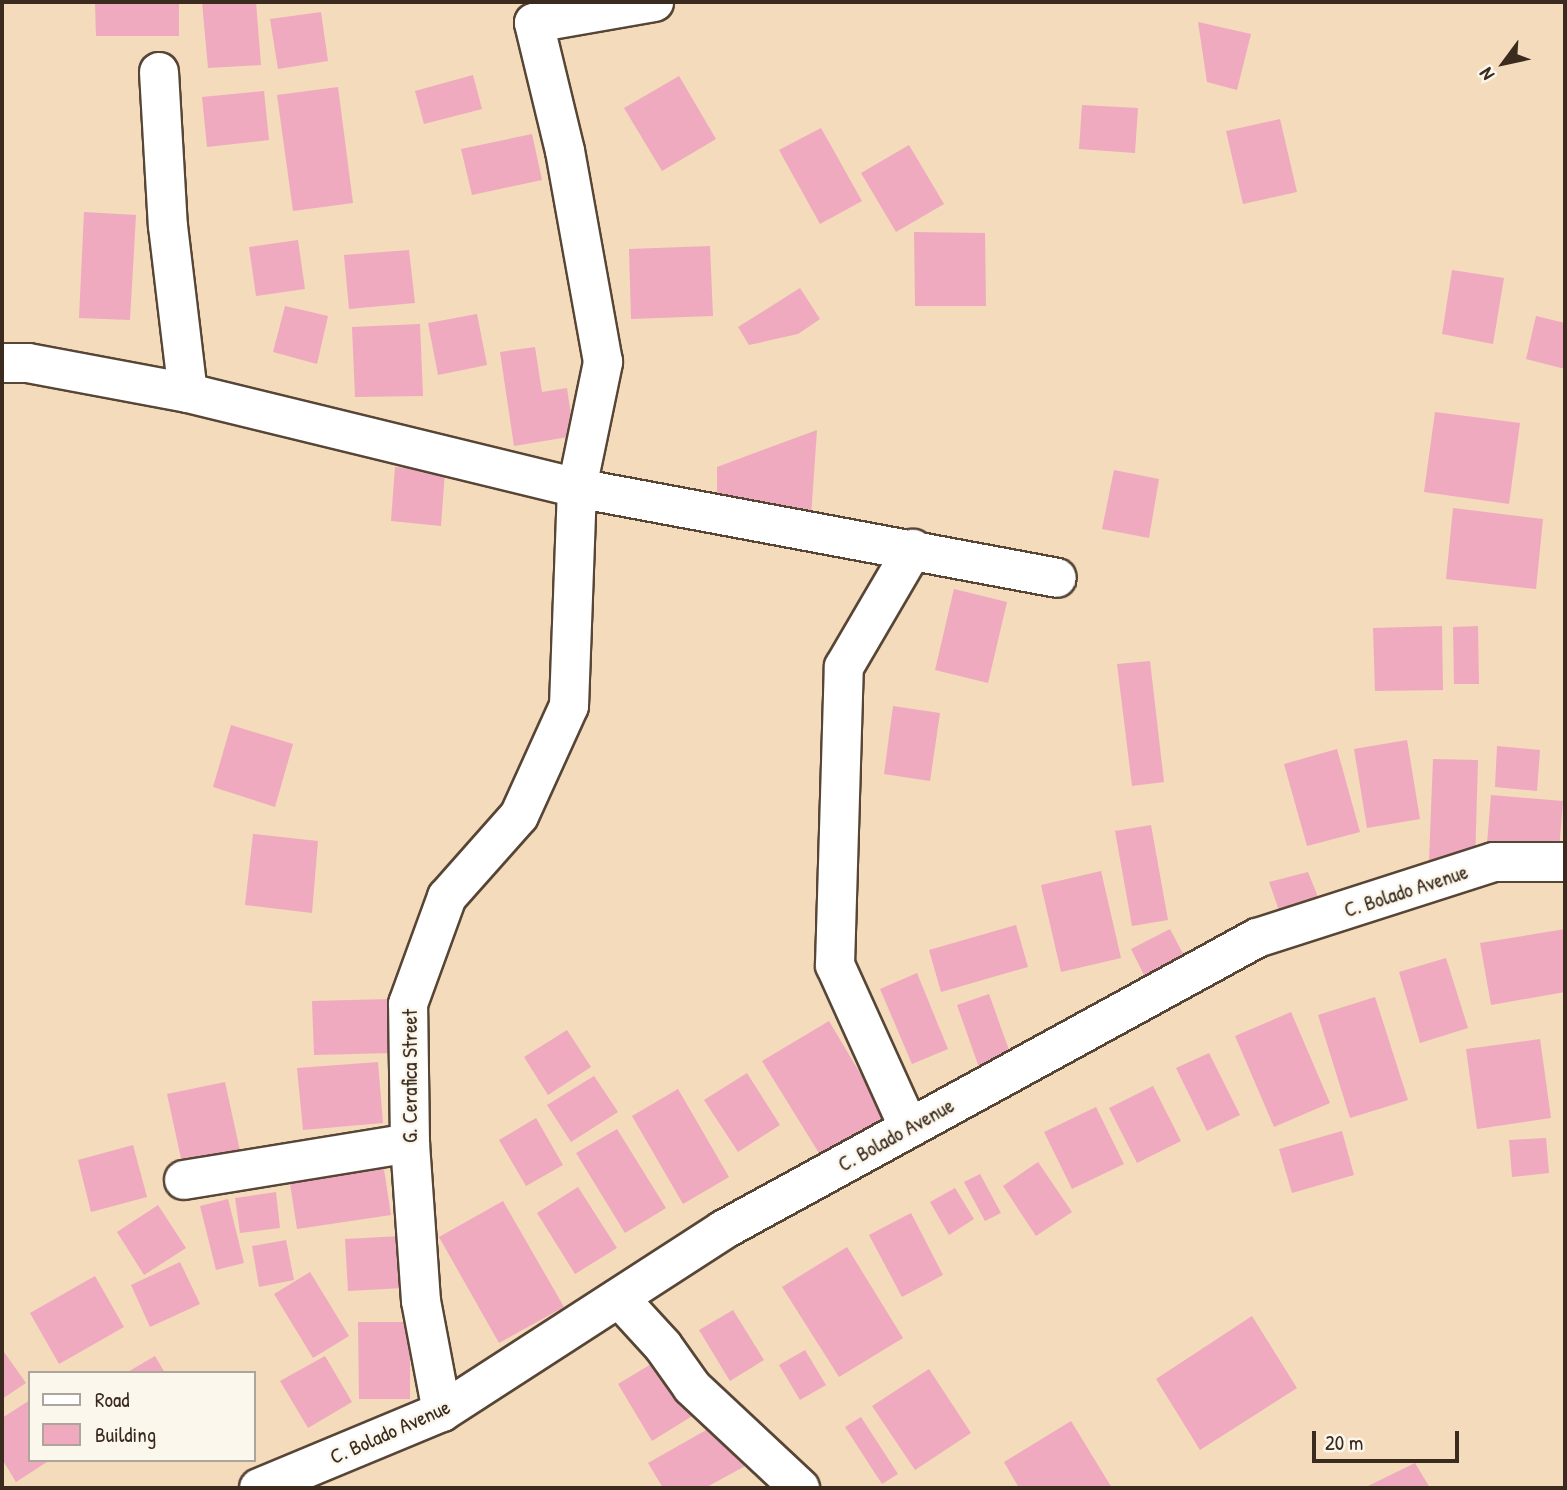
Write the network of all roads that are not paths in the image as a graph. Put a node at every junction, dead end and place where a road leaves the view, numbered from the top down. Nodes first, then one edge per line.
1 (654, 2) edge
2 (159, 72) dead end
3 (2, 363) edge
4 (188, 393) junction
5 (577, 488) junction
6 (913, 549) junction
7 (1057, 578) dead end
8 (1565, 862) edge
9 (909, 1128) junction
10 (410, 1143) junction
11 (184, 1180) dead end
12 (619, 1298) junction
13 (442, 1412) junction
14 (259, 1488) edge
15 (800, 1488) edge

1 - 5 street, G. Cerafica Street
2 - 4 street
3 - 4 street
4 - 5 street
5 - 6 street
5 - 10 street, G. Cerafica Street
6 - 7 street
6 - 9 street
8 - 9 street, C. Bolado Avenue
9 - 12 street, C. Bolado Avenue
10 - 11 street
10 - 13 street, G. Cerafica Street
12 - 13 street, C. Bolado Avenue
12 - 15 street
13 - 14 street, C. Bolado Avenue

